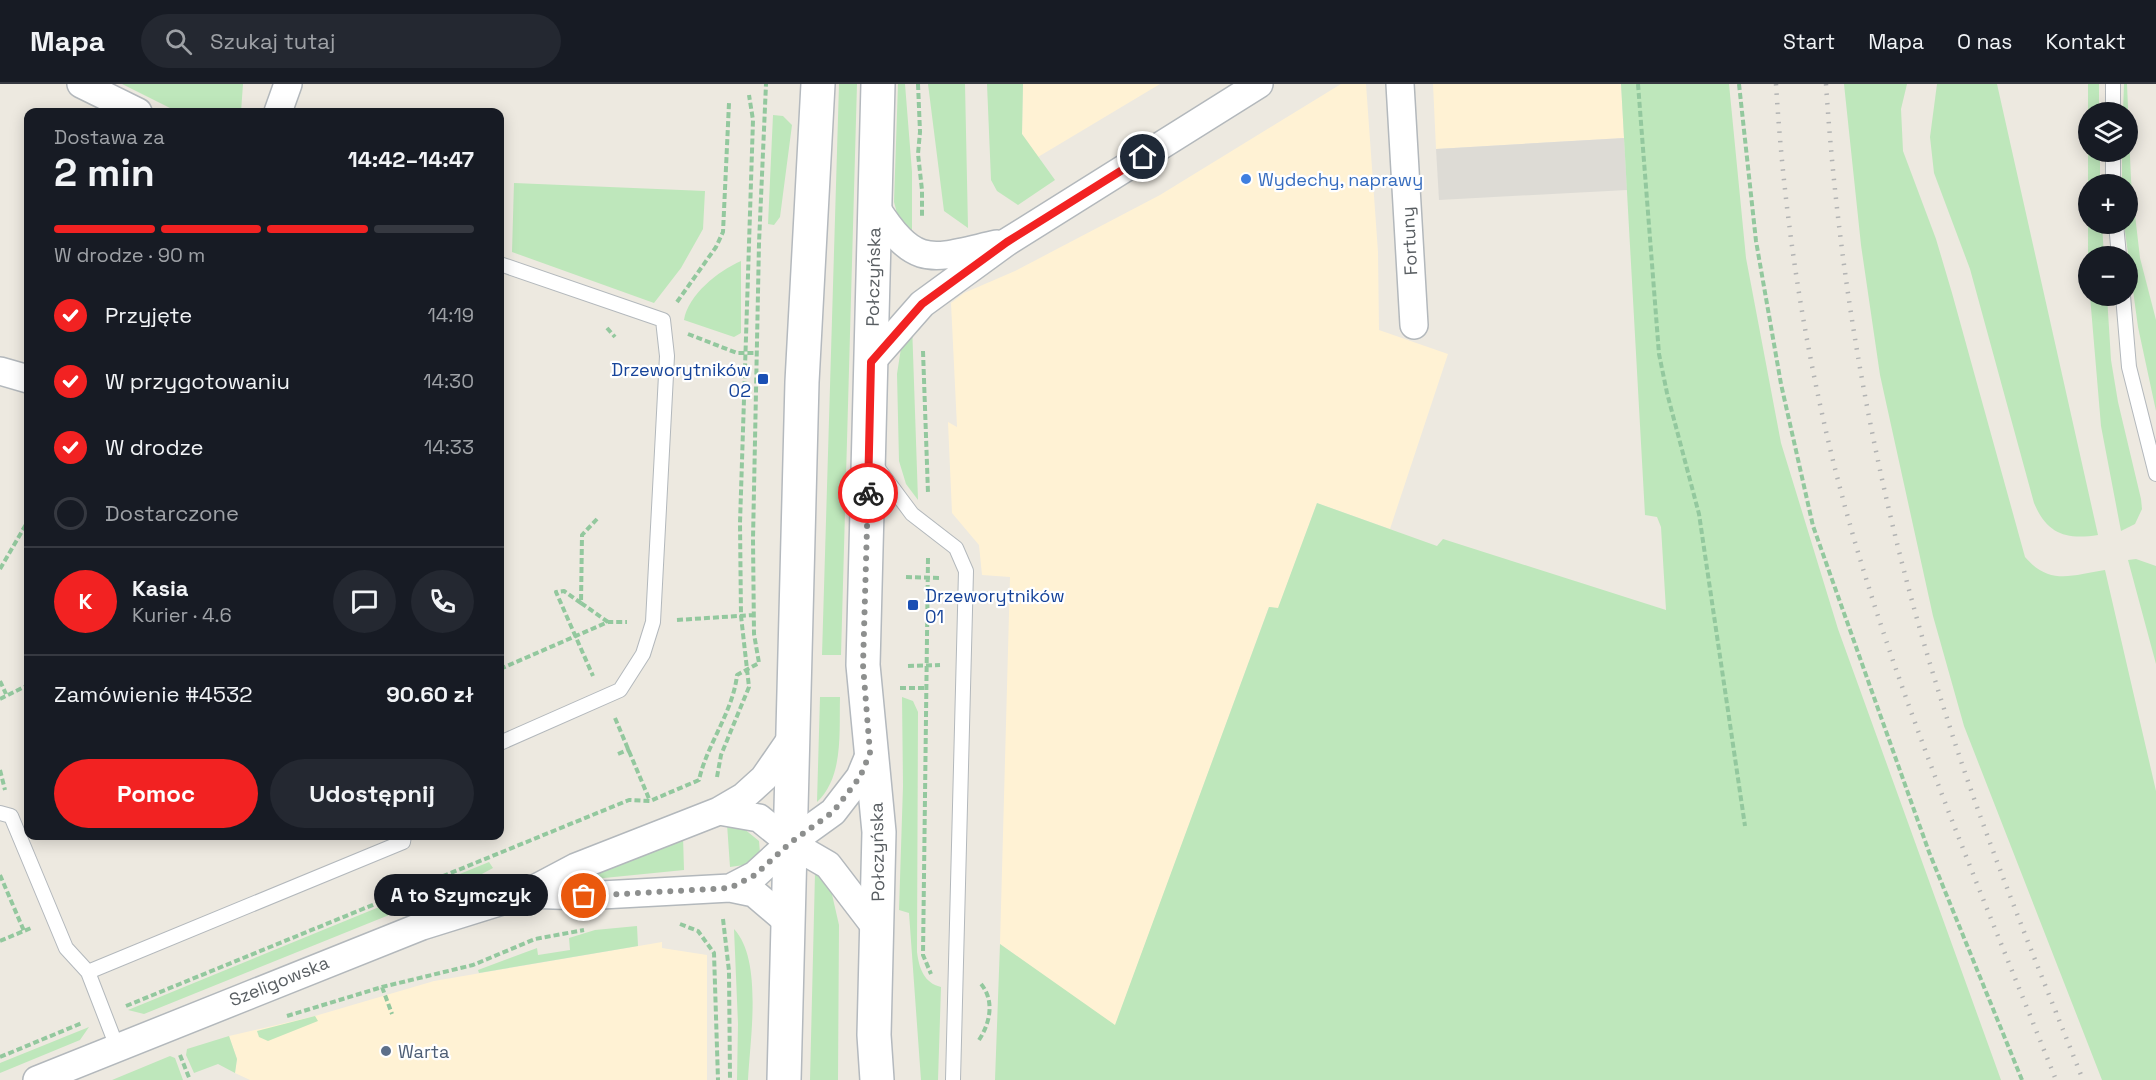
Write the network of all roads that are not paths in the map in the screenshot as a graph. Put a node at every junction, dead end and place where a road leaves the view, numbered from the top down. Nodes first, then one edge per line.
1 (81, 84) edge
2 (288, 84) edge
3 (818, 84) edge
4 (878, 84) edge
5 (1259, 84) edge
6 (1400, 84) edge
7 (2113, 84) edge
8 (2113, 102) edge
9 (130, 108) edge
10 (279, 108) edge
11 (875, 206) junction
12 (1007, 242) junction
13 (504, 265) edge
14 (2124, 306) edge
15 (1414, 325) dead end
16 (871, 362) junction
17 (0, 371) edge
18 (24, 378) edge
19 (869, 457) junction
20 (2156, 474) edge
21 (793, 736) junction
22 (504, 741) edge
23 (870, 753) junction
24 (718, 812) junction
25 (0, 813) edge
26 (403, 840) edge
27 (790, 843) junction
28 (730, 888) junction
29 (525, 894) junction
30 (788, 922) junction
31 (877, 928) junction
32 (88, 972) junction
33 (117, 1047) junction
34 (37, 1080) edge
35 (784, 1080) edge
36 (876, 1080) edge
37 (953, 1080) edge

1 - 9 street
2 - 10 street
3 - 21 main road
4 - 11 main road, Połczyńska
5 - 12 street
6 - 15 street, Fortuny
7 - 8 lane
11 - 12 street
11 - 16 main road, Połczyńska
12 - 16 street
13 - 22 lane
14 - 20 lane
16 - 19 main road, Połczyńska
17 - 18 street
19 - 23 main road, Połczyńska
19 - 37 lane
21 - 24 street, Szeligowska
21 - 27 main road
23 - 27 street, Szeligowska
23 - 31 main road, Połczyńska
24 - 27 street, Szeligowska
24 - 29 street, Szeligowska
25 - 32 lane
26 - 32 lane
27 - 28 street, Szeligowska
27 - 30 main road
27 - 31 street, Szeligowska
28 - 29 street, Szeligowska
28 - 30 street, Szeligowska
29 - 33 street, Szeligowska
30 - 35 main road
31 - 36 main road, Połczyńska
32 - 33 lane
33 - 34 street, Szeligowska

